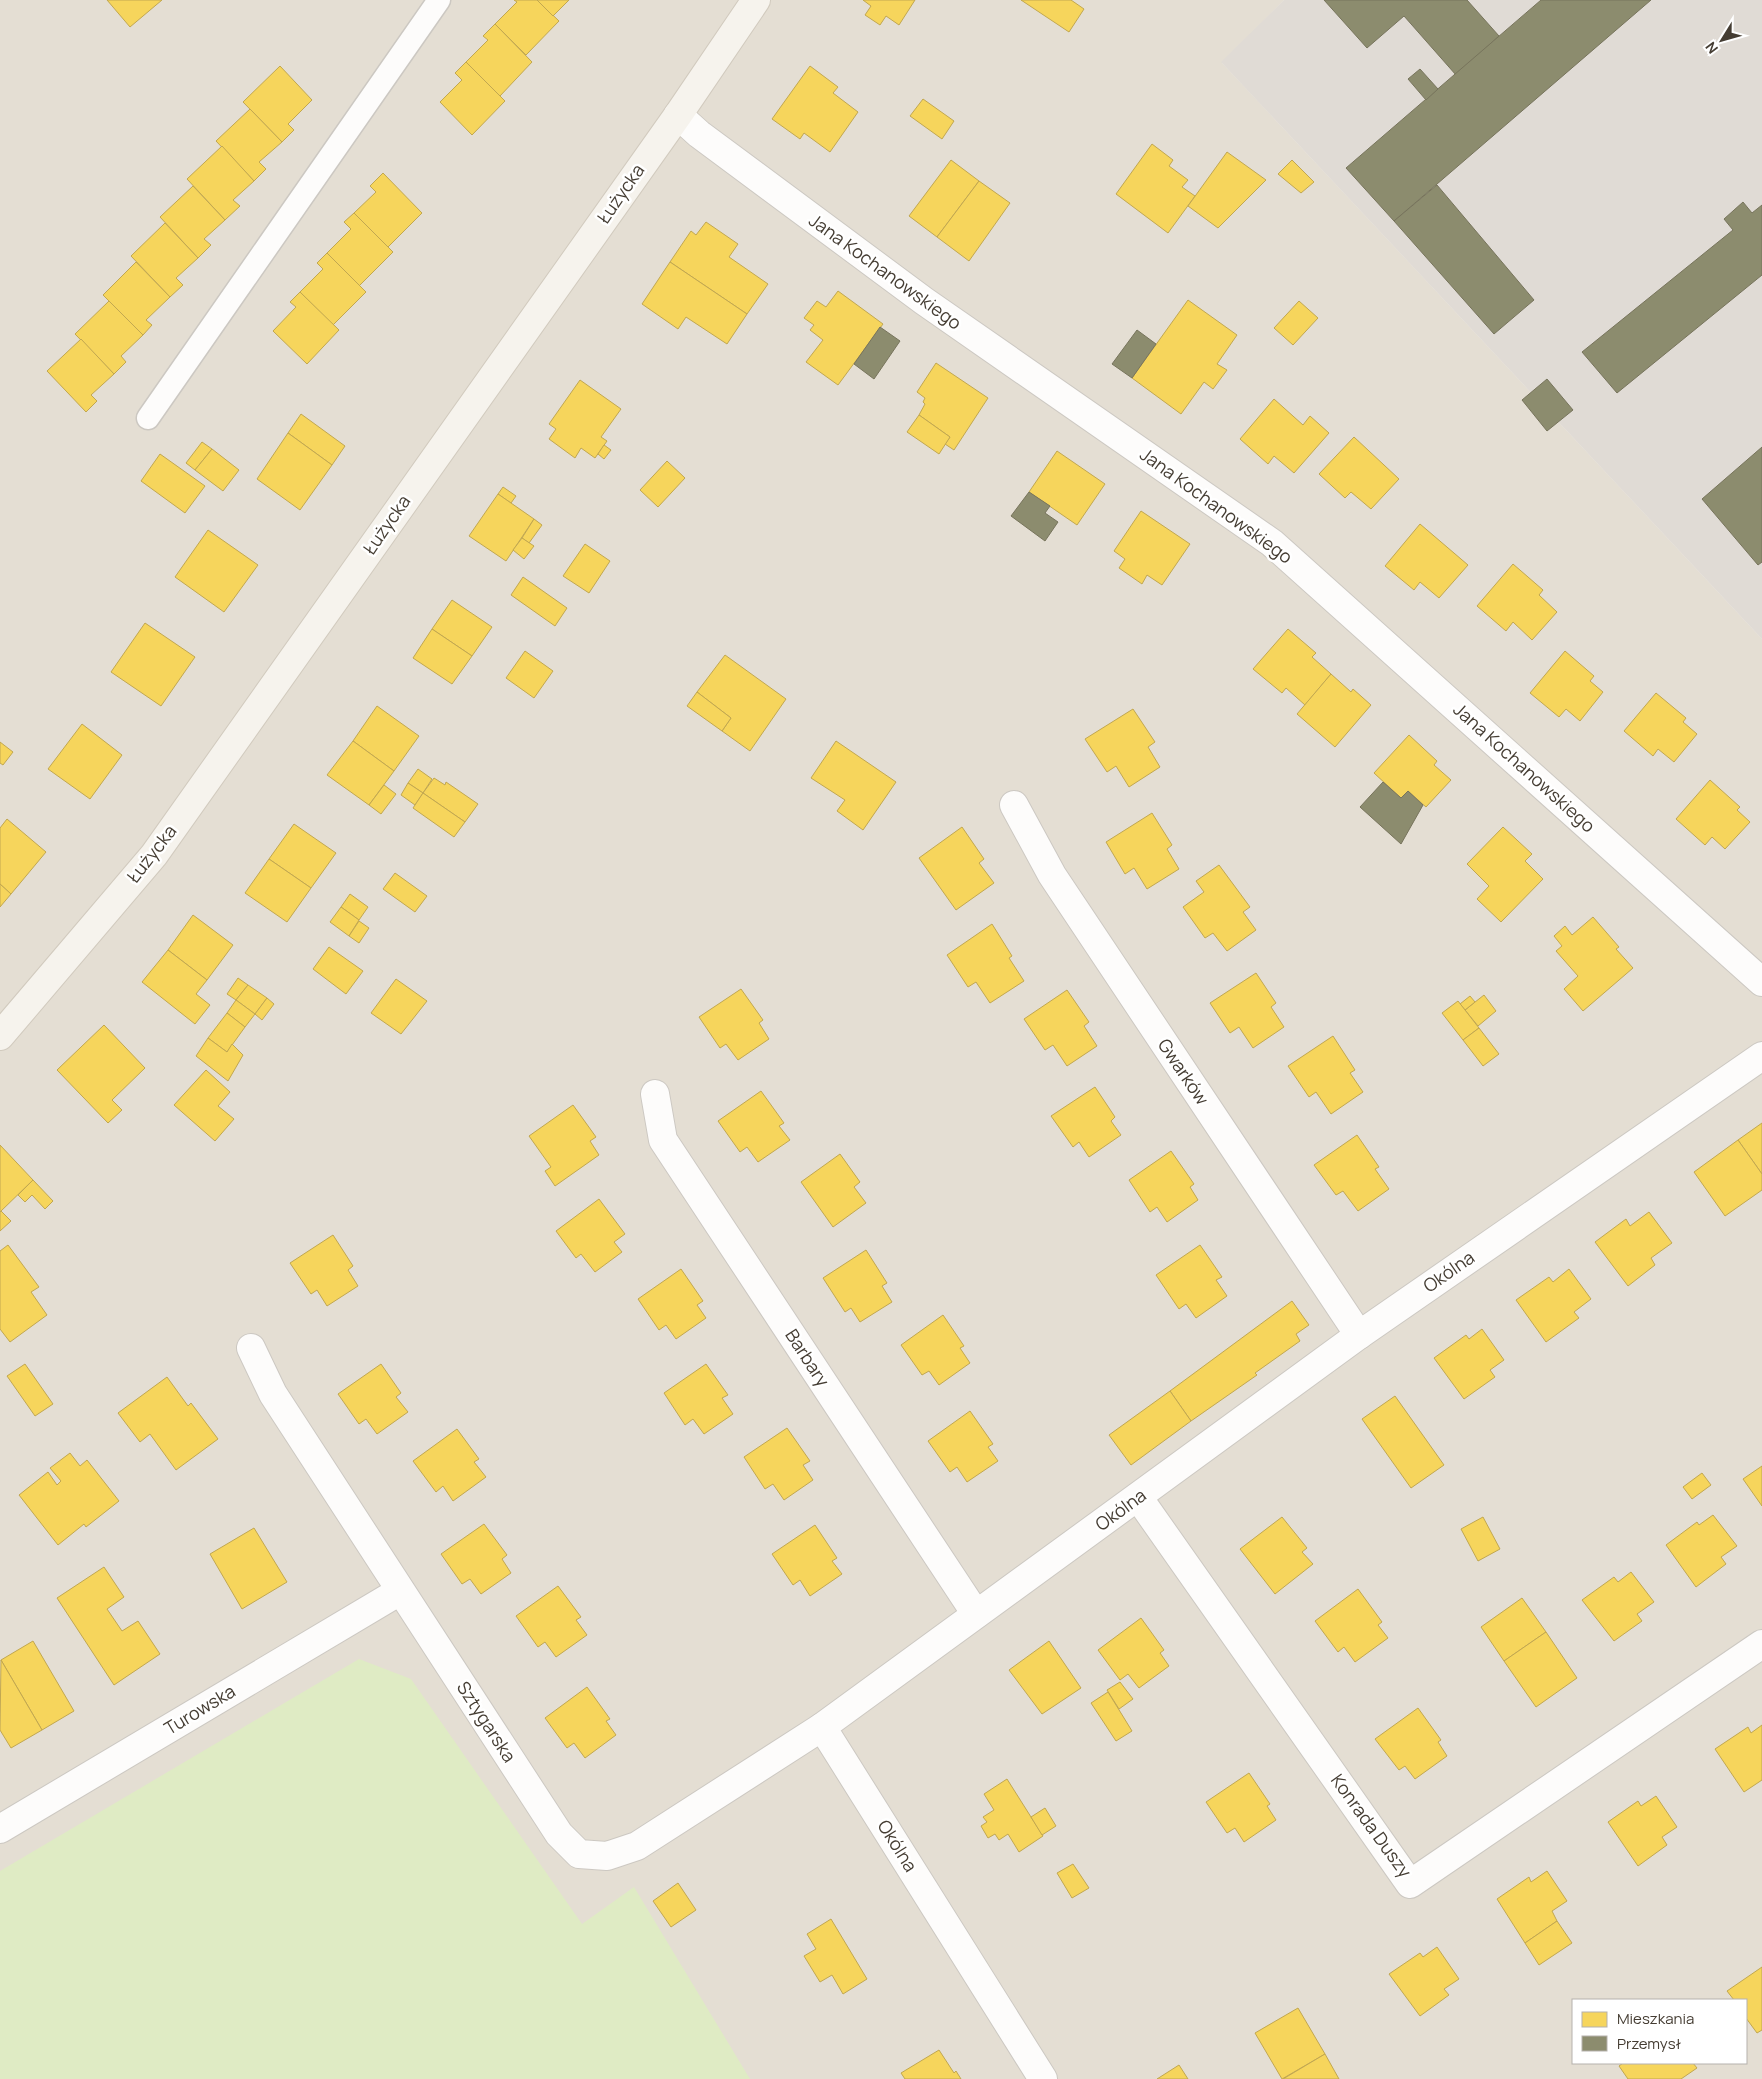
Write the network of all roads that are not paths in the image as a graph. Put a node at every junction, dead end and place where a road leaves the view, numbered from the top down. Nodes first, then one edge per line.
1 (439, 0) edge
2 (756, 0) edge
3 (678, 115) junction
4 (148, 418) dead end
5 (1014, 805) dead end
6 (1762, 982) edge
7 (0, 1036) edge
8 (1762, 1056) edge
9 (655, 1094) dead end
10 (1359, 1335) junction
11 (251, 1348) dead end
12 (1138, 1497) junction
13 (400, 1591) junction
14 (976, 1614) junction
15 (1762, 1644) edge
16 (822, 1727) junction
17 (0, 1829) edge
18 (1043, 2079) edge

1 - 4 lane
2 - 3 main road, Łużycka
3 - 6 street, Jana Kochanowskiego
3 - 7 main road, Łużycka
5 - 10 street, Gwarków
8 - 10 street, Okólna
9 - 14 street, Barbary
10 - 12 street, Okólna
11 - 13 street, Sztygarska
12 - 14 street, Okólna
12 - 15 street, Konrada Duszy
13 - 16 street, Sztygarska
13 - 17 street, Turowska
14 - 16 street, Okólna
16 - 18 street, Okólna

